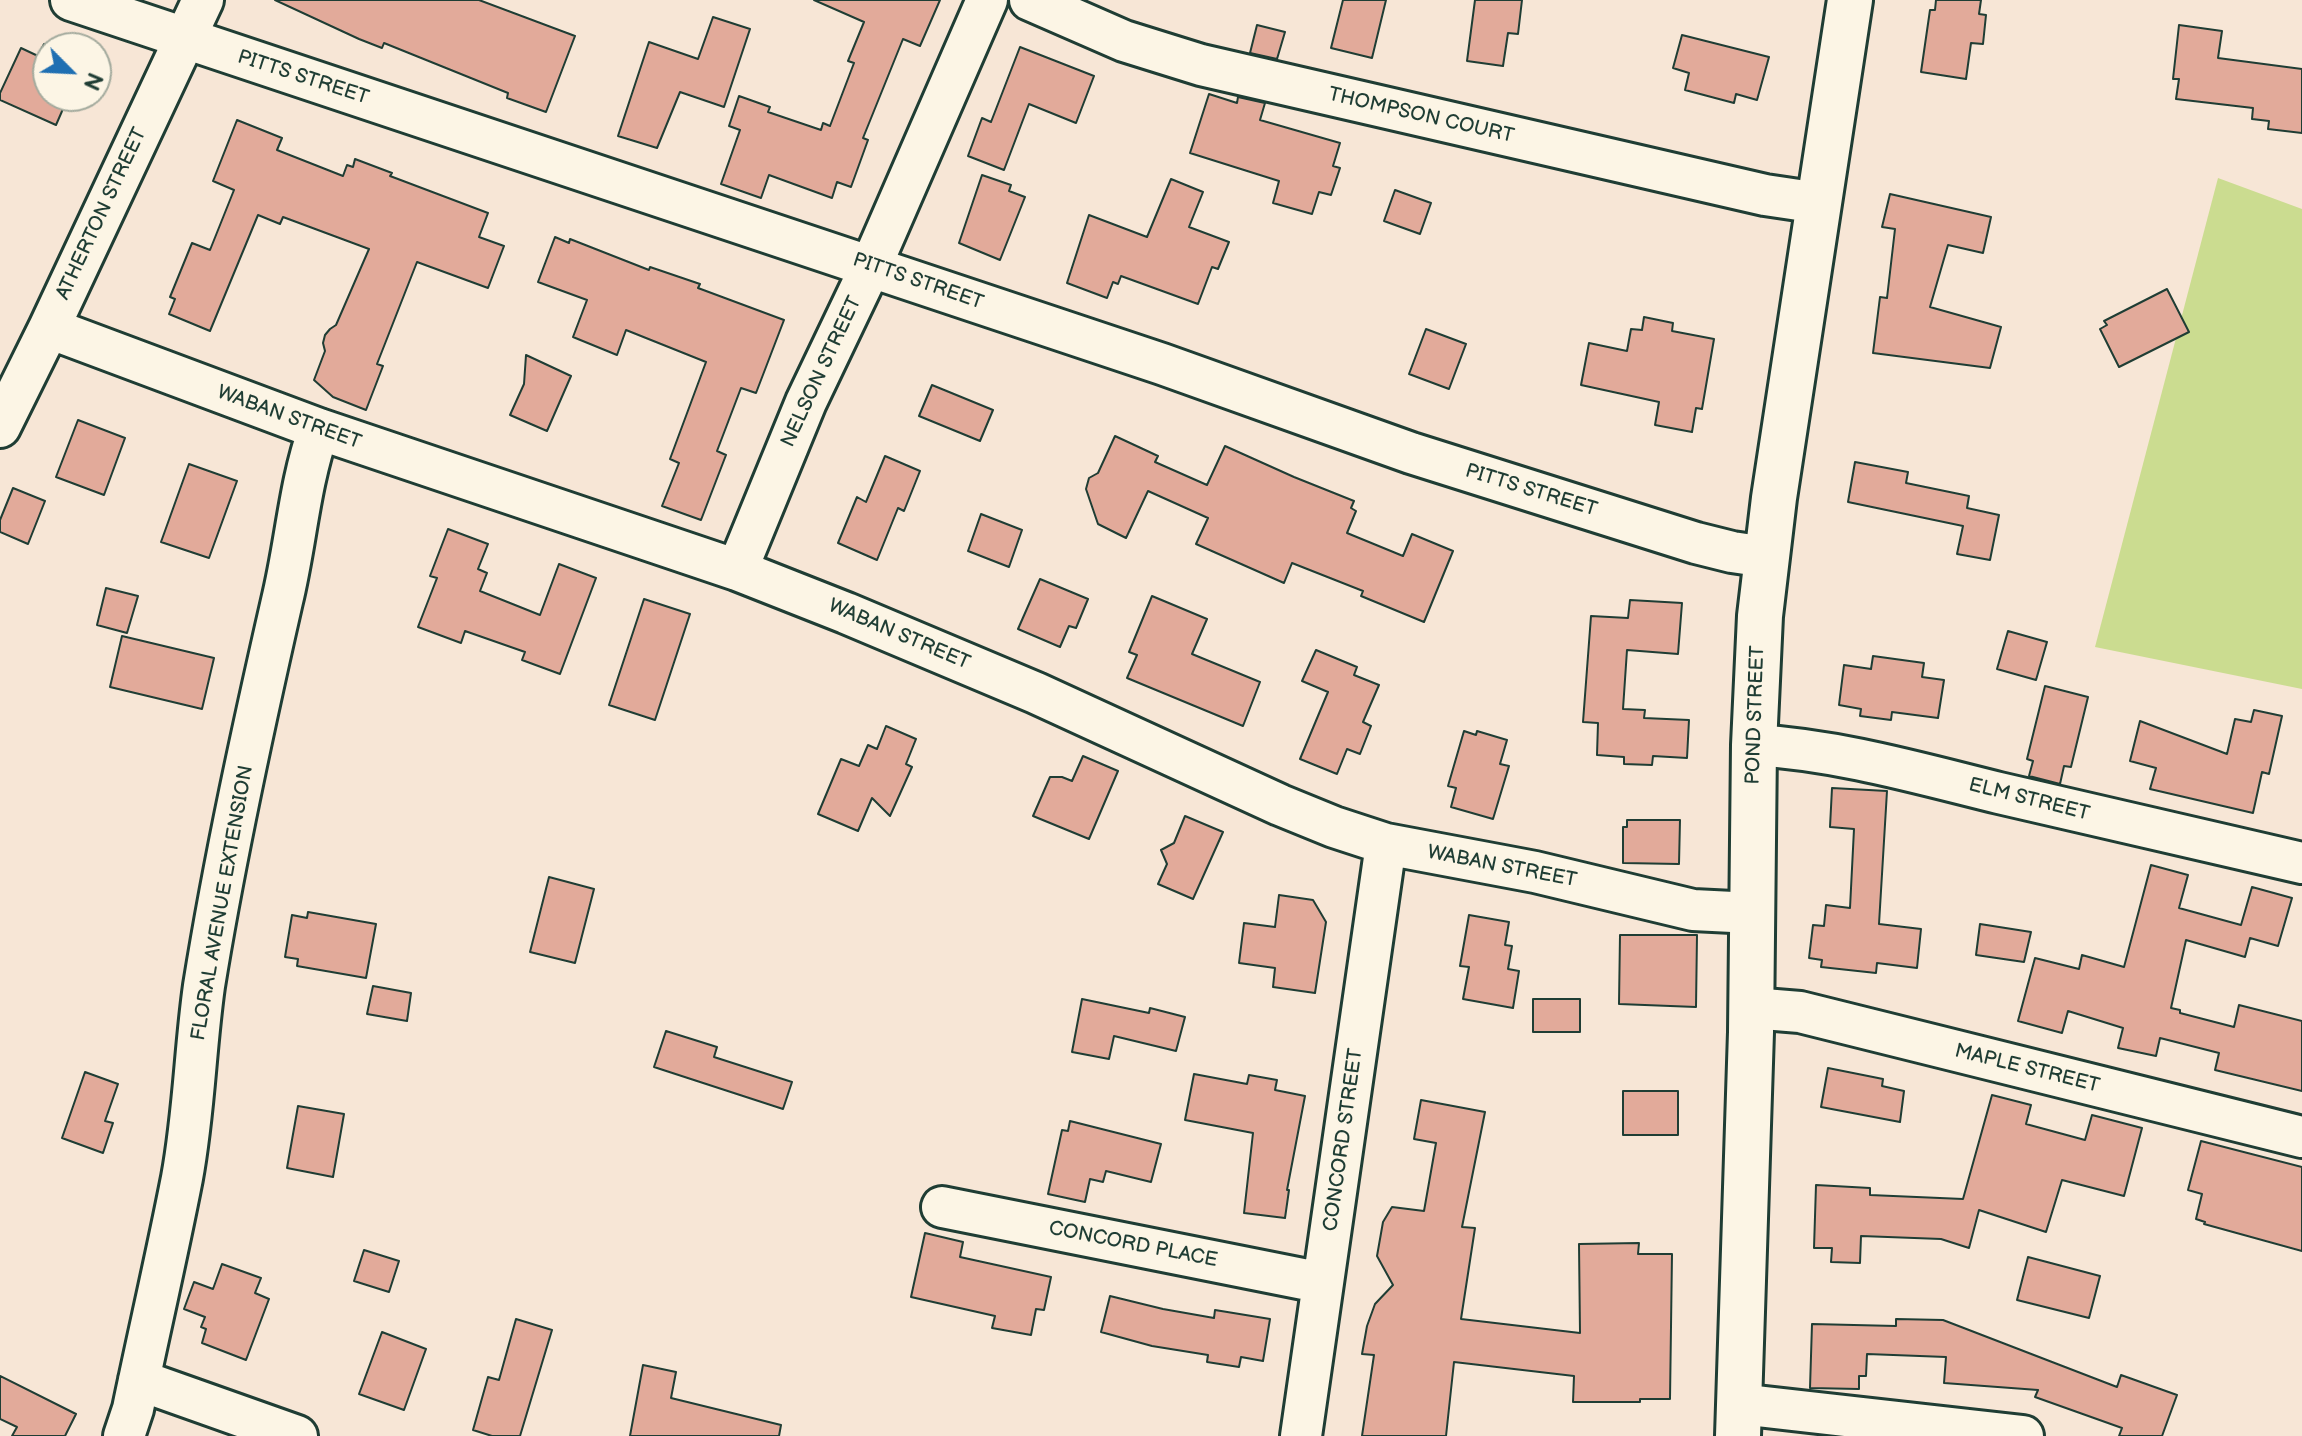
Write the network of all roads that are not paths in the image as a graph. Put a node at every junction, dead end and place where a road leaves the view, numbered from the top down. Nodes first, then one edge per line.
1 (71, 0) edge
2 (203, 0) edge
3 (987, 0) edge
4 (1030, 0) edge
5 (1850, 0) edge
6 (184, 39) junction
7 (1819, 203) junction
8 (871, 266) junction
9 (49, 328) junction
10 (0, 427) edge
11 (319, 429) junction
12 (1766, 557) junction
13 (737, 570) junction
14 (1754, 745) junction
15 (1386, 844) junction
16 (2302, 863) edge
17 (1753, 913) junction
18 (1751, 1008) junction
19 (2302, 1137) edge
20 (942, 1207) dead end
21 (1323, 1283) junction
22 (139, 1380) junction
23 (1738, 1420) edge
24 (124, 1436) edge
25 (297, 1436) edge
26 (1301, 1436) edge
27 (2023, 1436) edge

1 - 6 street, PITTS STREET
2 - 6 street, ATHERTON STREET
3 - 8 street, NELSON STREET
4 - 7 street, THOMPSON COURT
5 - 7 street, POND STREET
6 - 8 street, PITTS STREET
6 - 9 street, ATHERTON STREET
7 - 12 street, POND STREET
8 - 12 street, PITTS STREET
8 - 13 street, NELSON STREET
9 - 10 street, ATHERTON STREET
9 - 11 street, WABAN STREET
11 - 13 street, WABAN STREET
11 - 22 street, FLORAL AVENUE EXTENSION
12 - 14 street, POND STREET
13 - 15 street, WABAN STREET
14 - 16 street, ELM STREET
14 - 17 street, POND STREET
15 - 17 street, WABAN STREET
15 - 21 street, CONCORD STREET
17 - 18 street, POND STREET
18 - 19 street, MAPLE STREET
18 - 23 street, POND STREET
20 - 21 street, CONCORD PLACE
21 - 26 street, CONCORD STREET
22 - 24 street, FLORAL AVENUE EXTENSION
22 - 25 street
23 - 27 street

